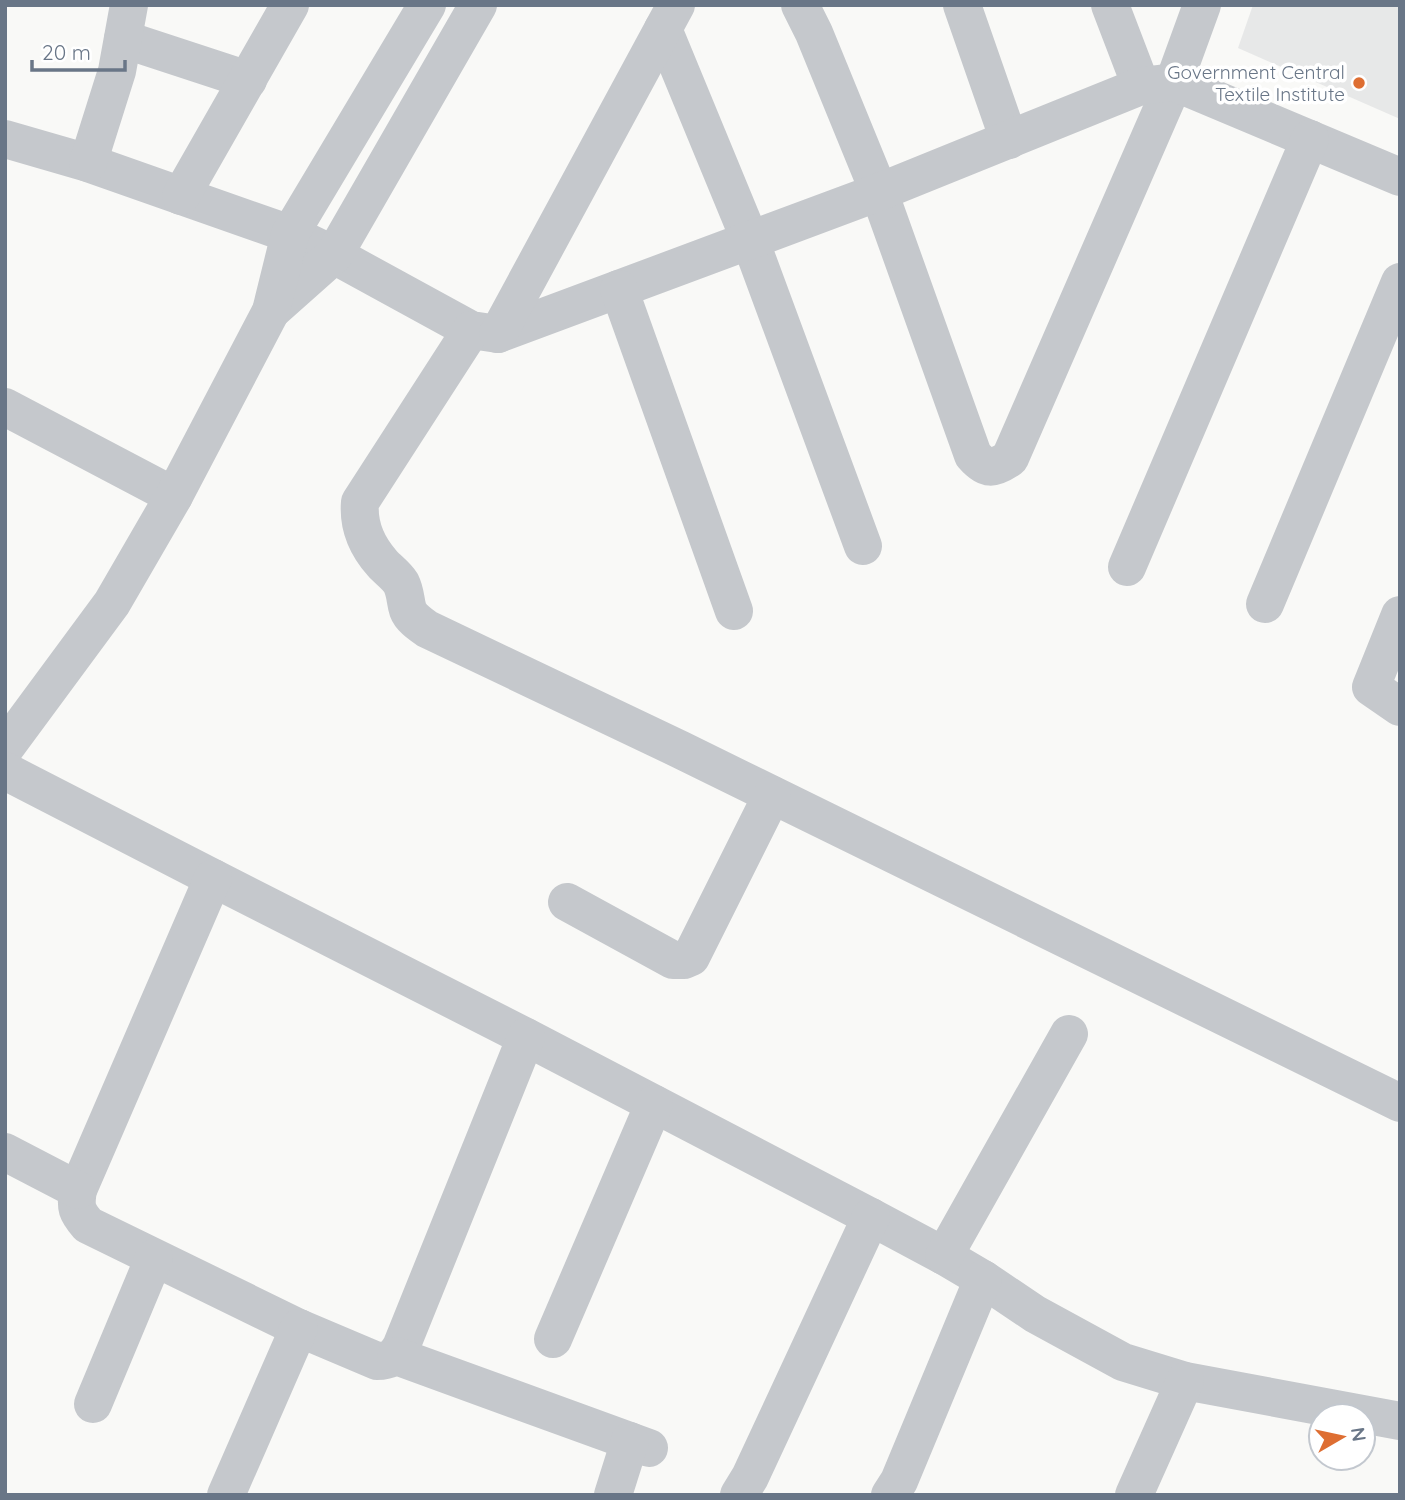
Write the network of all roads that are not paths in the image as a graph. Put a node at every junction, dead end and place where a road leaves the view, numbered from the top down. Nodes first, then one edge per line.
1 (290, 5) edge
2 (427, 5) edge
3 (478, 5) edge
4 (800, 5) edge
5 (962, 5) edge
6 (1110, 5) edge
7 (1202, 5) edge
8 (670, 17) edge
9 (126, 22) edge
10 (248, 80) junction
11 (1157, 84) junction
12 (5, 139) edge
13 (1310, 139) junction
14 (1009, 140) junction
15 (88, 163) junction
16 (1400, 177) edge
17 (879, 192) junction
18 (181, 196) junction
19 (290, 234) junction
20 (750, 240) junction
21 (334, 255) junction
22 (1400, 282) edge
23 (619, 289) junction
24 (271, 311) junction
25 (485, 332) junction
26 (5, 407) edge
27 (174, 496) junction
28 (863, 546) dead end
29 (1127, 567) dead end
30 (1265, 604) dead end
31 (734, 611) dead end
32 (1400, 615) edge
33 (1400, 707) edge
34 (5, 748) edge
35 (5, 771) edge
36 (772, 795) junction
37 (212, 878) junction
38 (568, 902) dead end
39 (1069, 1034) dead end
40 (526, 1037) junction
41 (1400, 1103) edge
42 (654, 1104) junction
43 (5, 1152) edge
44 (78, 1190) junction
45 (871, 1217) junction
46 (944, 1256) junction
47 (154, 1258) junction
48 (983, 1279) junction
49 (299, 1328) junction
50 (553, 1339) dead end
51 (396, 1356) junction
52 (1185, 1381) junction
53 (93, 1404) dead end
54 (1400, 1421) edge
55 (226, 1495) edge
56 (613, 1495) edge
57 (739, 1495) edge
58 (890, 1495) edge
59 (1134, 1495) edge

1 - 10 street
2 - 19 street
3 - 21 street
4 - 17 street
5 - 14 street
6 - 11 street
7 - 11 street
8 - 20 street
8 - 25 street
9 - 10 street
9 - 15 street
10 - 18 street
11 - 13 street
11 - 14 street
11 - 17 street
12 - 15 street
13 - 16 street
13 - 29 street
14 - 17 street
15 - 18 street
17 - 20 street
18 - 19 street
19 - 21 street
19 - 24 street
20 - 23 street
20 - 28 street
21 - 24 street
21 - 25 street
22 - 30 street
23 - 25 street
23 - 31 street
24 - 27 street
25 - 36 street
26 - 27 street
27 - 34 street
32 - 33 street
35 - 37 street
36 - 38 street
36 - 41 street
37 - 40 street
37 - 44 street
39 - 46 street
40 - 42 street
40 - 51 street
42 - 45 street
42 - 50 street
43 - 44 street
44 - 47 street
45 - 46 street
45 - 57 street
46 - 48 street
47 - 49 street
47 - 53 street
48 - 52 street
48 - 58 street
49 - 51 street
49 - 55 street
51 - 56 street
52 - 54 street
52 - 59 street

